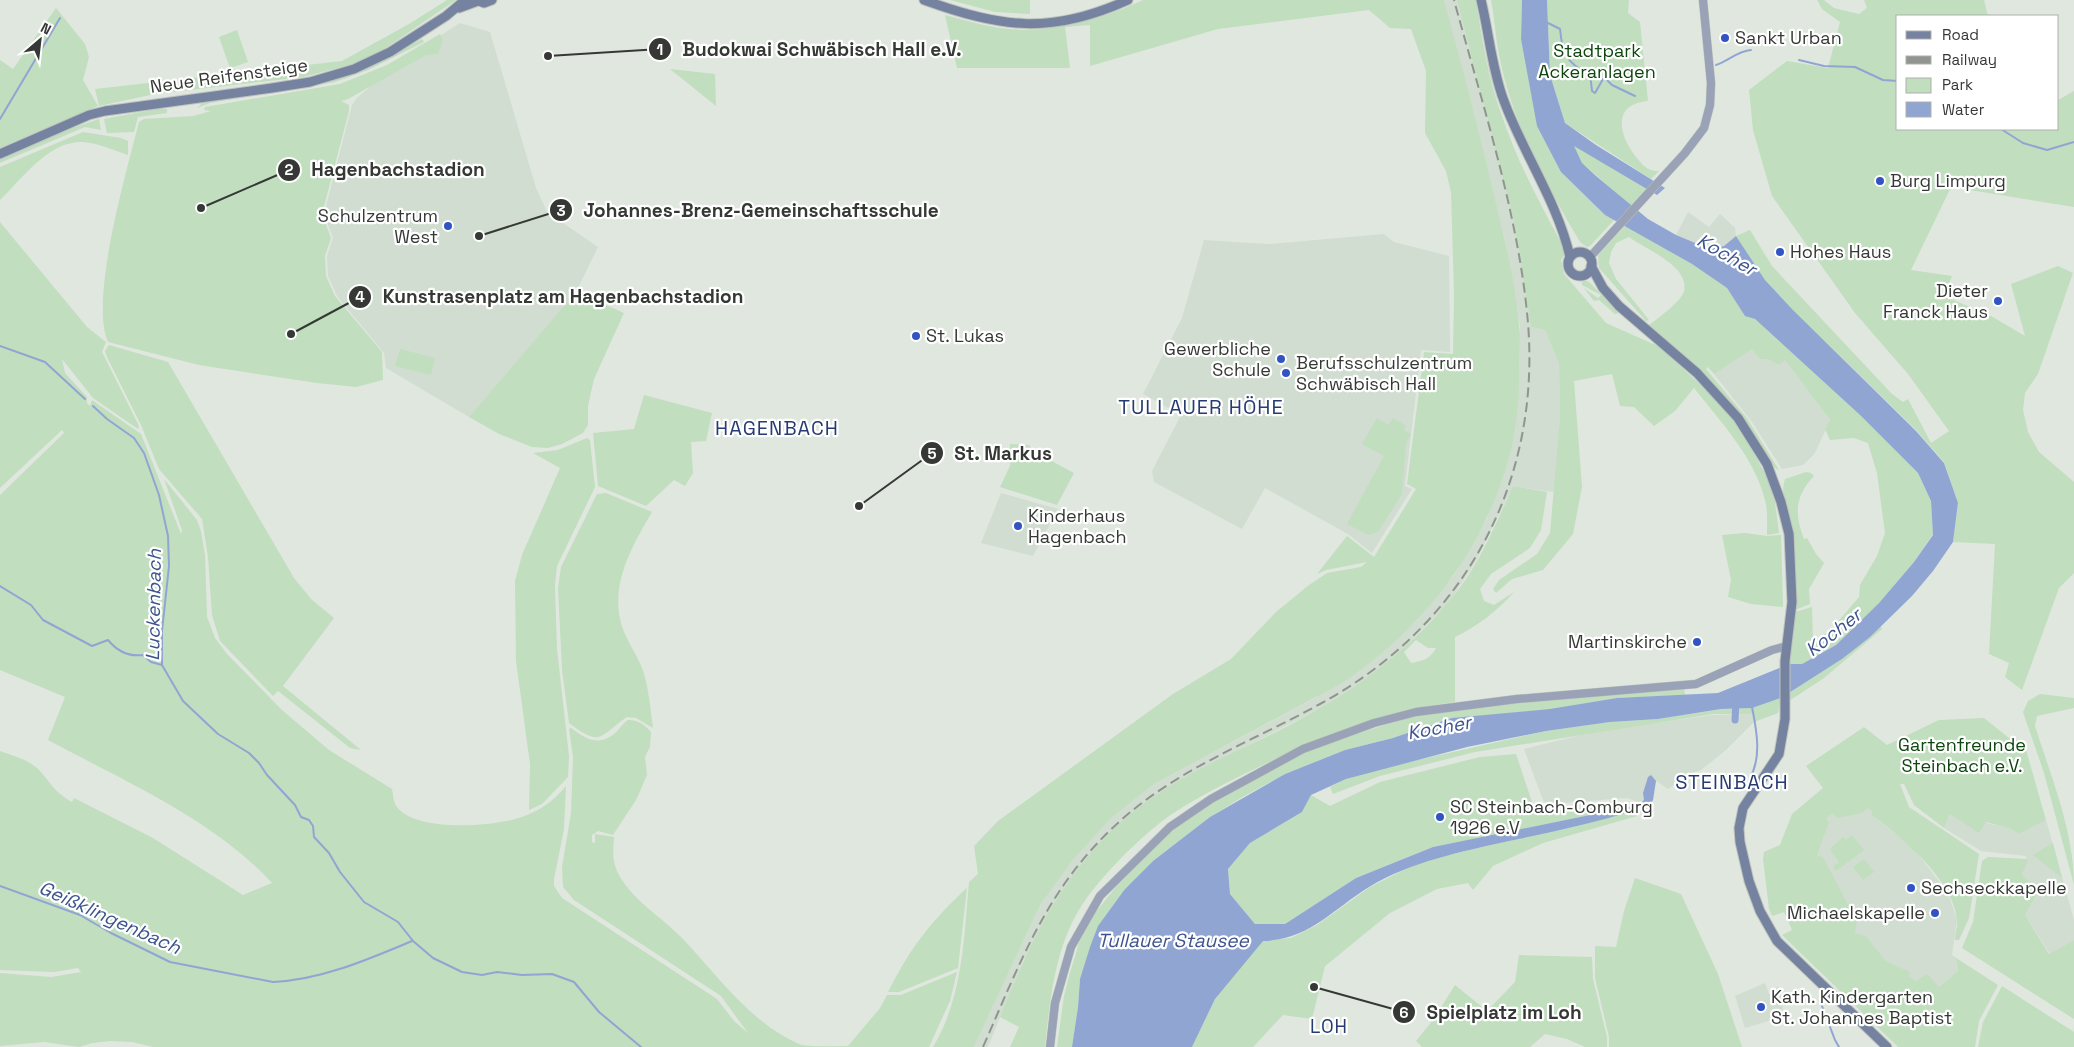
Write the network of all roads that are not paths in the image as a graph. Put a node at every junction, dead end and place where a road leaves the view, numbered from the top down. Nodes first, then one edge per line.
1 (464, 0) edge
2 (477, 0) edge
3 (492, 0) edge
4 (924, 0) edge
5 (1128, 0) edge
6 (1481, 0) edge
7 (1703, 0) edge
8 (454, 10) junction
9 (0, 154) edge
10 (1565, 235) junction
11 (1570, 257) junction
12 (1588, 258) junction
13 (1583, 275) junction
14 (1603, 288) junction
15 (1787, 646) junction
16 (1050, 1047) edge
17 (1887, 1047) edge

1 - 8 main road, Neue Reifensteige
2 - 3 main road
2 - 8 main road, Neue Reifensteige
4 - 5 main road
6 - 10 main road
7 - 12 street
8 - 9 main road, Neue Reifensteige
10 - 11 main road
10 - 12 main road
11 - 12 main road
11 - 13 main road
12 - 13 main road
12 - 14 main road
13 - 14 main road
14 - 15 main road
15 - 16 street
15 - 17 main road

